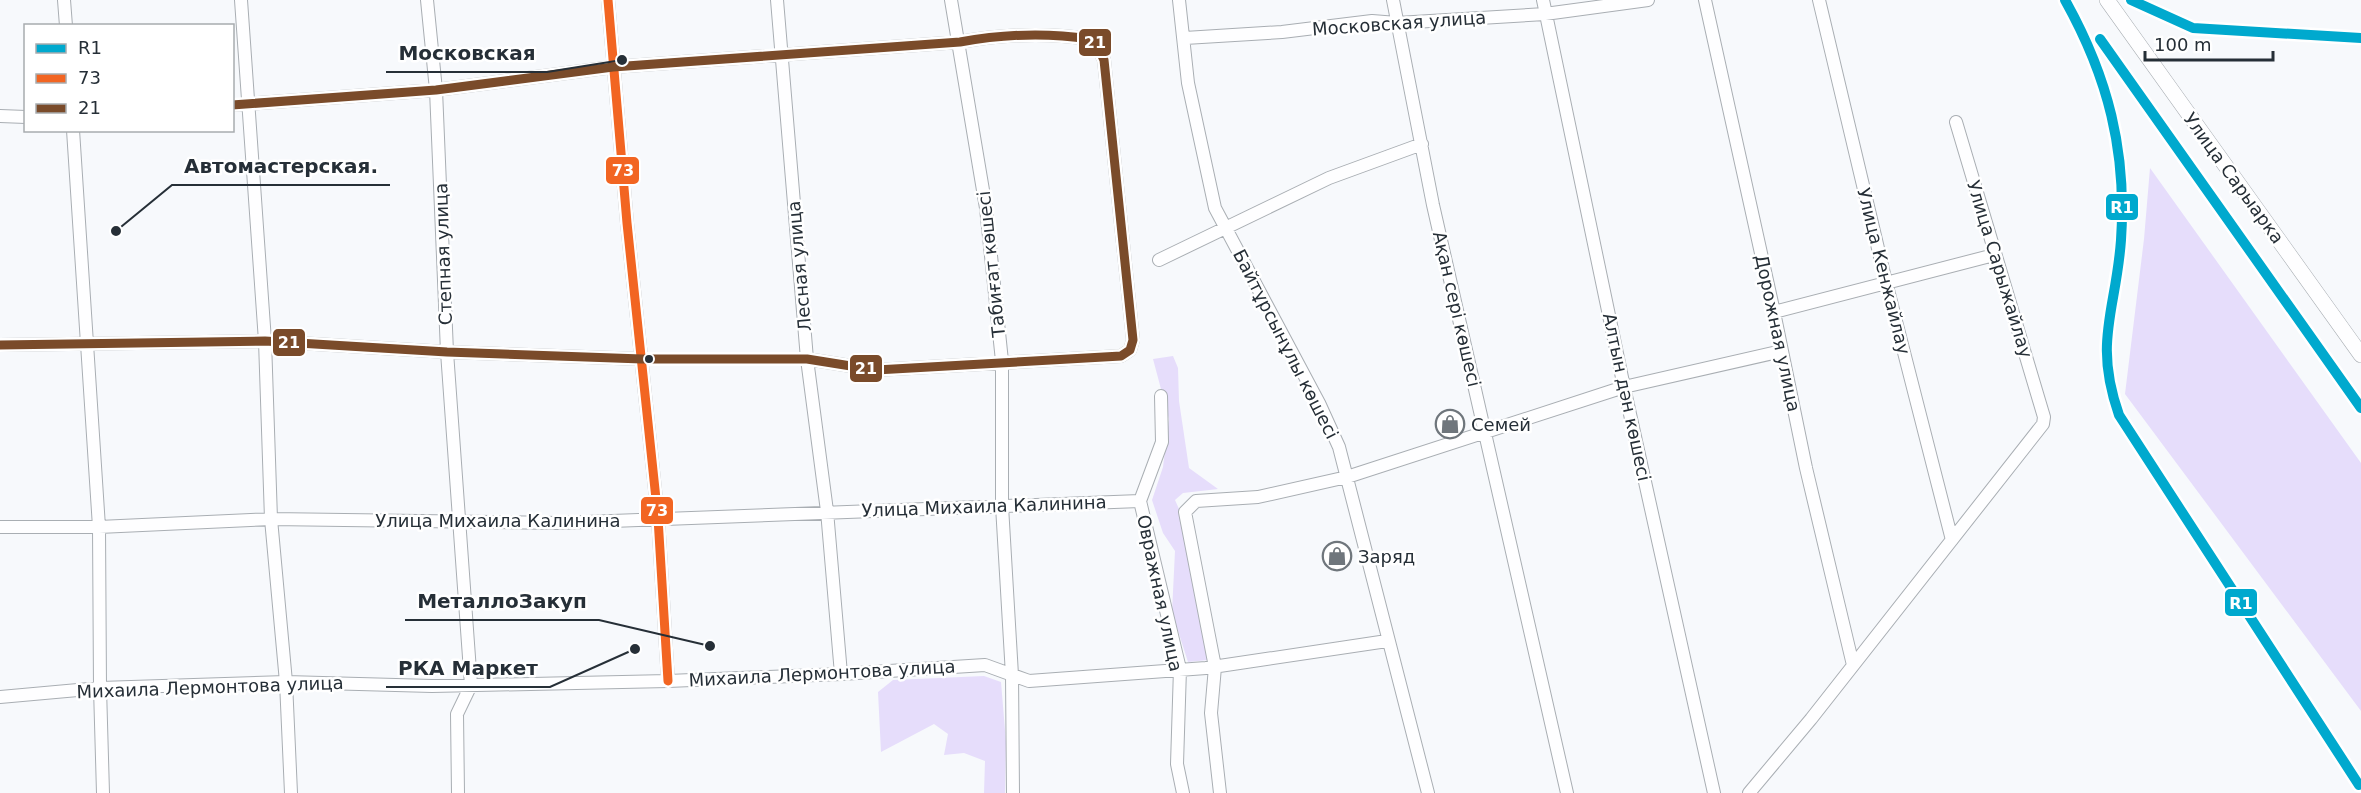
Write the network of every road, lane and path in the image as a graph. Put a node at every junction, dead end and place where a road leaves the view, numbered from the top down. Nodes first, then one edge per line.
1 (64, 0) edge
2 (241, 0) edge
3 (427, 0) edge
4 (608, 0) edge
5 (777, 0) edge
6 (951, 0) edge
7 (1179, 0) edge
8 (1393, 0) edge
9 (1543, 0) edge
10 (1648, 0) edge
11 (1705, 0) edge
12 (1819, 0) edge
13 (2107, 0) edge
14 (1545, 14) junction
15 (1397, 23) junction
16 (66, 24) edge
17 (1185, 38) junction
18 (960, 42) junction
19 (781, 57) junction
20 (612, 67) junction
21 (436, 90) junction
22 (249, 104) junction
23 (234, 105) edge
24 (0, 117) edge
25 (24, 117) edge
26 (1956, 122) dead end
27 (73, 132) edge
28 (1422, 144) junction
29 (1225, 229) junction
30 (1994, 255) junction
31 (1159, 260) dead end
32 (1886, 282) junction
33 (1774, 312) junction
34 (265, 341) junction
35 (0, 345) edge
36 (86, 345) junction
37 (1782, 351) junction
38 (447, 352) junction
39 (2361, 355) edge
40 (642, 359) junction
41 (807, 359) junction
42 (1002, 361) junction
43 (1624, 387) junction
44 (1161, 396) dead end
45 (1485, 430) junction
46 (1347, 477) junction
47 (1140, 501) junction
48 (1002, 506) junction
49 (827, 511) junction
50 (658, 518) junction
51 (271, 519) junction
52 (460, 522) junction
53 (0, 527) edge
54 (99, 527) junction
55 (1952, 540) junction
56 (1387, 641) junction
57 (1852, 665) junction
58 (1215, 667) junction
59 (1180, 669) junction
60 (841, 674) junction
61 (1012, 675) junction
62 (286, 681) junction
63 (668, 681) junction
64 (471, 685) junction
65 (100, 688) junction
66 (0, 697) edge
67 (104, 793) edge
68 (291, 793) edge
69 (458, 793) edge
70 (1013, 793) edge
71 (1183, 793) edge
72 (1220, 793) edge
73 (1428, 793) edge
74 (1567, 793) edge
75 (1714, 793) edge
76 (1749, 793) edge

1 - 16 street
2 - 22 street
3 - 21 street, Степная улица
4 - 20 street
5 - 19 street, Лесная улица
6 - 18 street, Табиғат көшесі
7 - 17 street, Байтұрсынұлы көшесі
8 - 15 street, Ақан сері көшесі
9 - 14 street, Алтын дән көшесі
10 - 14 street, Московская улица
11 - 33 street, Дорожная улица
12 - 32 street, Улица Кенжайлау
13 - 39 main road, Улица Сарыарка
14 - 15 street, Московская улица
14 - 43 street, Алтын дән көшесі
15 - 17 street, Московская улица
15 - 28 street, Ақан сері көшесі
17 - 29 street, Байтұрсынұлы көшесі
18 - 19 street
18 - 42 street, Табиғат көшесі
18 - 42 street
19 - 20 street
19 - 41 street, Лесная улица
20 - 21 street
20 - 40 street
21 - 22 street
21 - 38 street, Степная улица
22 - 23 street
22 - 34 street
24 - 25 street
26 - 30 street, Улица Сарыжайлау
27 - 36 street
28 - 29 street
28 - 45 street, Ақан сері көшесі
29 - 31 street
29 - 46 street, Байтұрсынұлы көшесі
30 - 32 street
30 - 55 street, Улица Сарыжайлау
32 - 33 street
32 - 55 street, Улица Кенжайлау
33 - 37 street, Дорожная улица
34 - 36 street
34 - 38 street
34 - 51 street
35 - 36 street
36 - 54 street
37 - 43 street
37 - 57 street, Дорожная улица
38 - 40 street
38 - 52 street, Степная улица
40 - 41 street
40 - 50 street
41 - 42 street
41 - 49 street, Лесная улица
42 - 48 street, Табиғат көшесі
43 - 45 street
43 - 75 street, Алтын дән көшесі
44 - 47 street, Овражная улица
45 - 46 street
45 - 74 street, Ақан сері көшесі
46 - 56 street, Байтұрсынұлы көшесі
46 - 58 street
47 - 48 street, Улица Михаила Калинина
47 - 59 street, Овражная улица
48 - 49 street, Улица Михаила Калинина
48 - 61 street, Табиғат көшесі
49 - 50 street, Улица Михаила Калинина
49 - 60 street, Лесная улица
50 - 52 street, Улица Михаила Калинина
50 - 63 street
51 - 52 street, Улица Михаила Калинина
51 - 54 street, Улица Михаила Калинина
51 - 62 street
52 - 64 street, Степная улица
53 - 54 street, Улица Михаила Калинина
54 - 65 street
55 - 57 street
56 - 58 street, Михаила Лермонтова улица
56 - 73 street, Байтұрсынұлы көшесі
57 - 76 street
58 - 59 street, Михаила Лермонтова улица
58 - 72 street
59 - 61 street, Михаила Лермонтова улица
59 - 71 street, Овражная улица
60 - 61 street, Михаила Лермонтова улица
60 - 63 street, Михаила Лермонтова улица
61 - 70 street, Табиғат көшесі
62 - 64 street, Михаила Лермонтова улица
62 - 65 street, Михаила Лермонтова улица
62 - 68 street
63 - 64 street, Михаила Лермонтова улица
64 - 69 street, Степная улица
65 - 66 street, Михаила Лермонтова улица
65 - 67 street

